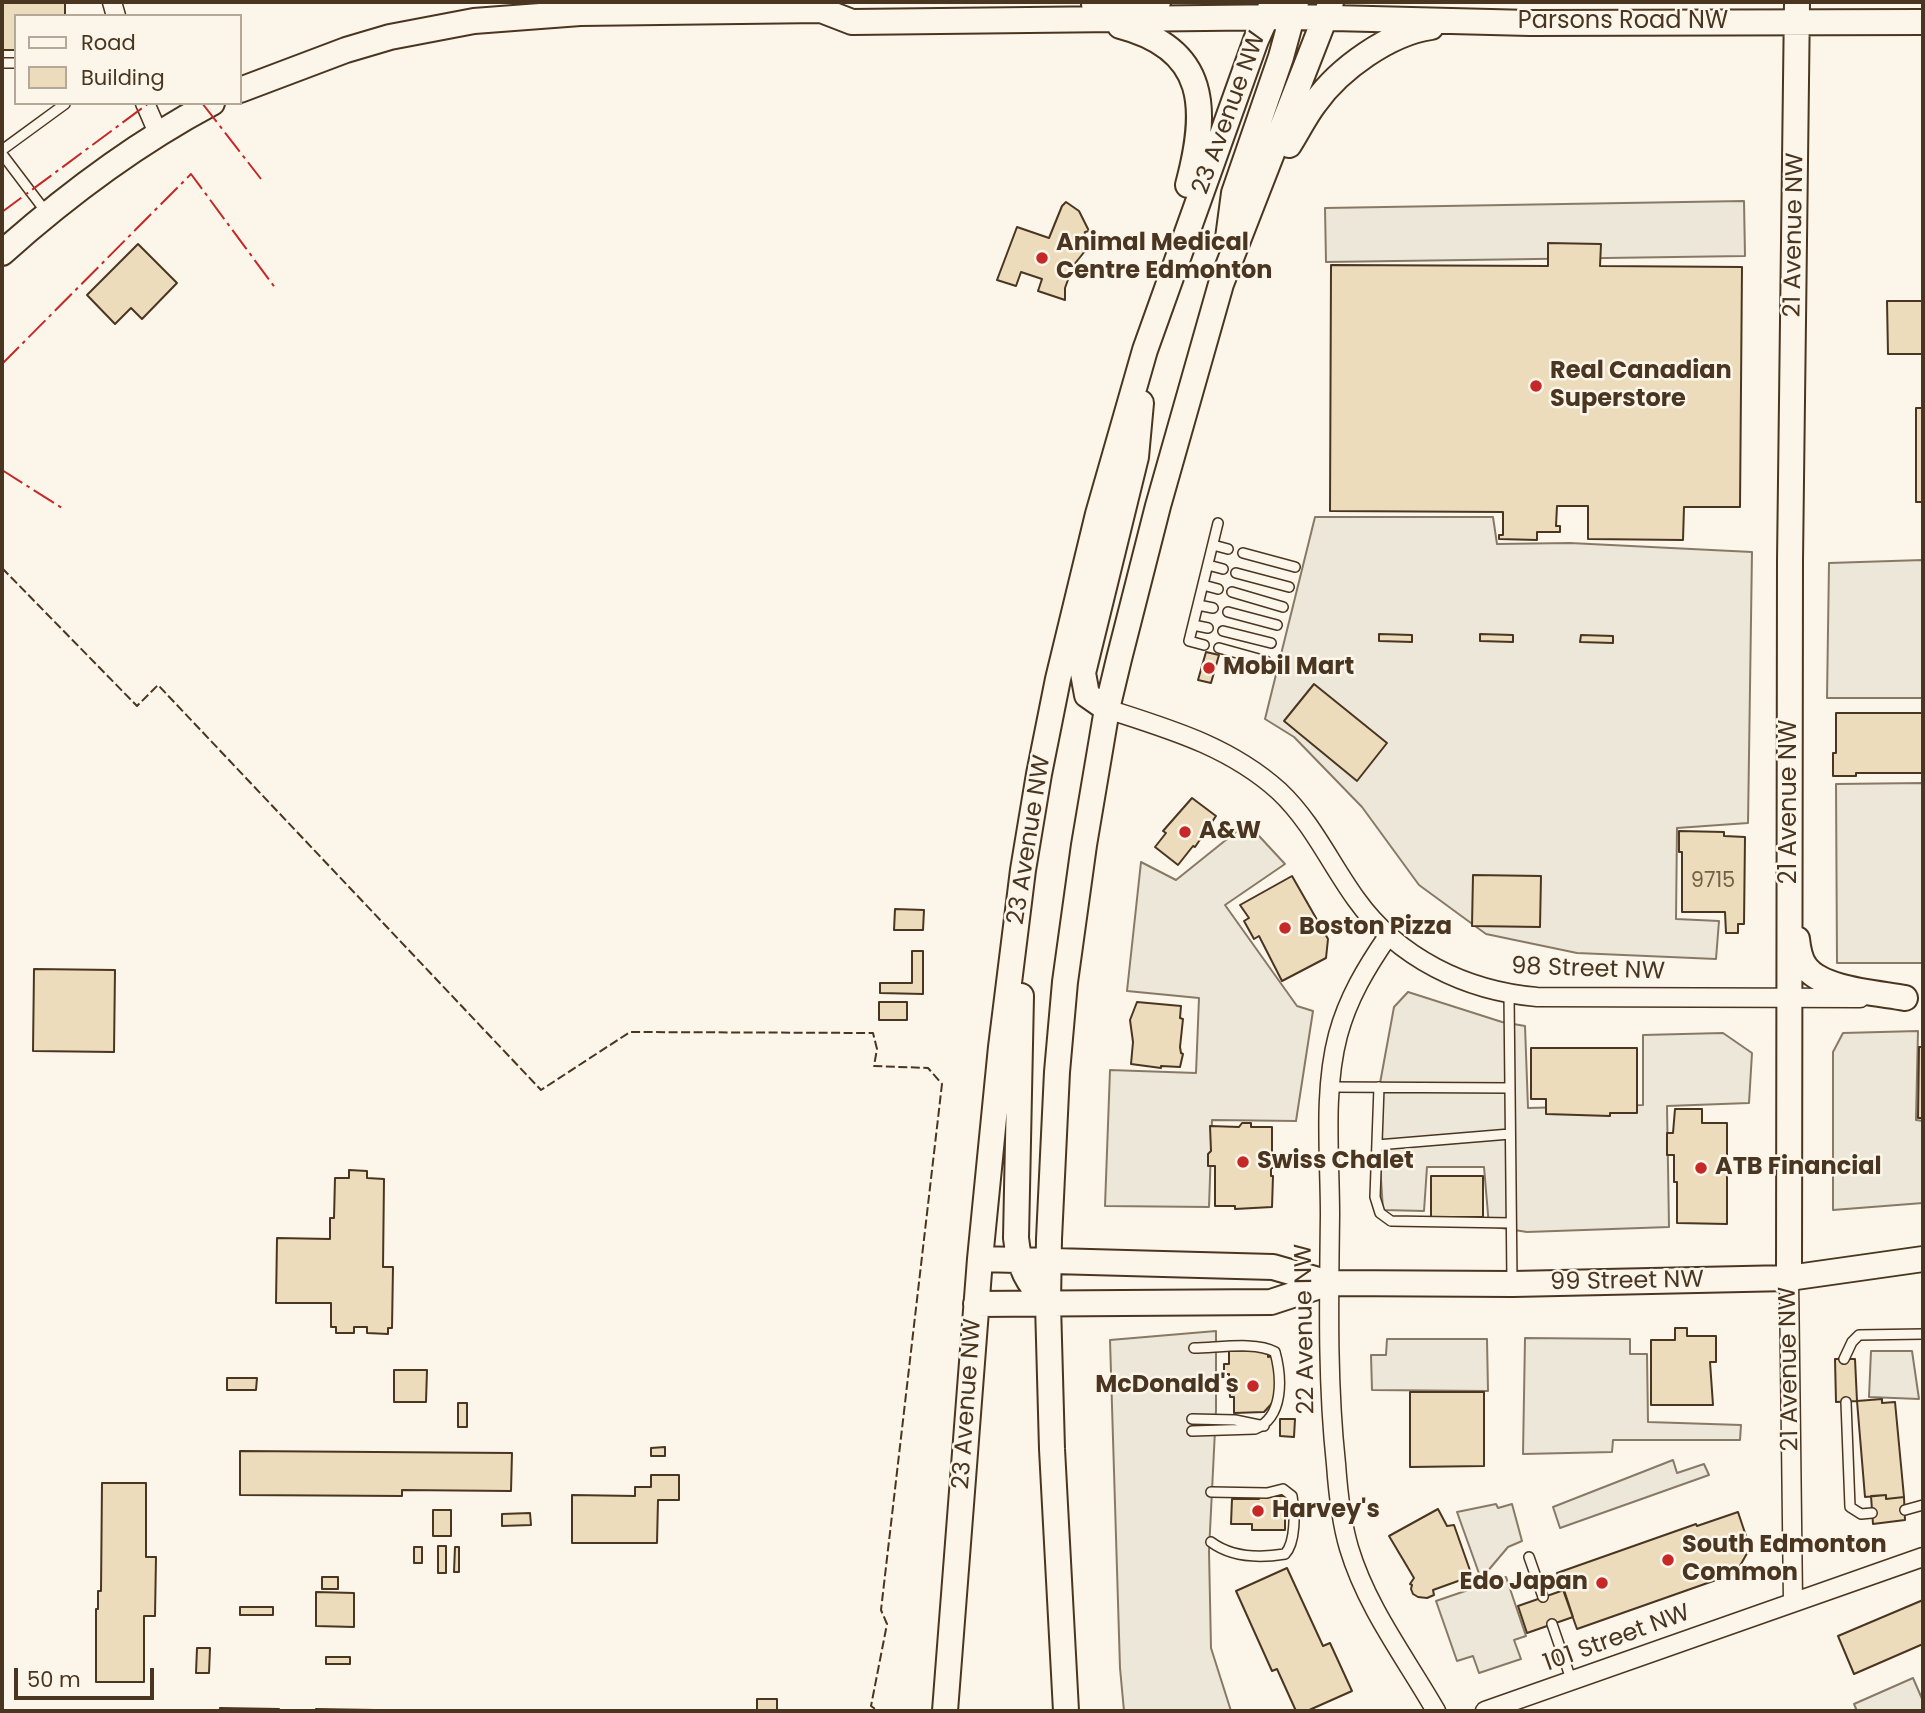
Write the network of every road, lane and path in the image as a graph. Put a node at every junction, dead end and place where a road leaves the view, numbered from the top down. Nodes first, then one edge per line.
1 (1158, 2) edge
2 (831, 6) edge
3 (1300, 7) edge
4 (525, 9) edge
5 (1797, 12) edge
6 (992, 14) edge
7 (1057, 21) junction
8 (1923, 22) edge
9 (1530, 23) junction
10 (242, 89) edge
11 (64, 105) edge
12 (146, 105) edge
13 (208, 105) edge
14 (158, 133) junction
15 (2, 152) edge
16 (47, 213) junction
17 (1244, 223) junction
18 (2, 253) edge
19 (1222, 284) junction
20 (1153, 322) junction
21 (1145, 351) junction
22 (1218, 523) dead end
23 (1213, 545) junction
24 (1228, 549) dead end
25 (1243, 553) dead end
26 (1208, 565) junction
27 (1295, 567) dead end
28 (1223, 569) dead end
29 (1236, 573) dead end
30 (1203, 585) junction
31 (1289, 587) dead end
32 (1218, 589) dead end
33 (1232, 592) dead end
34 (1198, 604) junction
35 (1283, 607) dead end
36 (1213, 608) dead end
37 (1228, 612) dead end
38 (1193, 625) junction
39 (1277, 625) dead end
40 (1208, 628) dead end
41 (1223, 631) dead end
42 (1271, 643) dead end
43 (1204, 645) dead end
44 (1219, 648) dead end
45 (1266, 661) dead end
46 (1107, 709) junction
47 (1023, 870) junction
48 (1790, 874) junction
49 (1388, 936) junction
50 (1509, 994) junction
51 (1790, 998) junction
52 (1914, 998) edge
53 (1331, 1087) junction
54 (1378, 1087) junction
55 (1510, 1088) junction
56 (1510, 1135) junction
57 (1377, 1145) junction
58 (1511, 1223) junction
59 (980, 1259) junction
60 (1923, 1259) edge
61 (1018, 1260) junction
62 (1048, 1260) junction
63 (1789, 1278) junction
64 (1329, 1283) junction
65 (1513, 1284) junction
66 (976, 1304) junction
67 (1048, 1304) junction
68 (1923, 1334) edge
69 (1194, 1348) dead end
70 (1844, 1359) dead end
71 (1846, 1402) dead end
72 (1192, 1419) dead end
73 (1264, 1426) junction
74 (1192, 1431) dead end
75 (1211, 1492) dead end
76 (1923, 1505) edge
77 (1905, 1510) dead end
78 (1872, 1513) dead end
79 (1211, 1542) dead end
80 (1529, 1556) dead end
81 (1923, 1557) edge
82 (1543, 1597) dead end
83 (1793, 1602) junction
84 (1552, 1624) dead end
85 (1572, 1682) junction
86 (944, 1711) edge
87 (1066, 1711) edge
88 (1436, 1711) edge
89 (1485, 1711) edge

1 - 6 main road
2 - 4 main road, Parsons Road NW
2 - 6 main road, Parsons Road NW
3 - 7 main road, Parsons Road NW
3 - 9 main road, Parsons Road NW
3 - 17 main road, 23 Avenue NW
3 - 19 main road
3 - 20 main road, 23 Avenue NW
4 - 10 main road, Parsons Road NW
5 - 8 main road, Parsons Road NW
5 - 9 main road, Parsons Road NW
5 - 48 main road, 21 Avenue NW
6 - 7 main road, Parsons Road NW
7 - 20 main road
9 - 17 main road
11 - 15 lane
12 - 14 street
13 - 14 main road
14 - 16 main road
15 - 16 lane
16 - 18 main road
17 - 19 main road, 23 Avenue NW
19 - 46 main road, 23 Avenue NW
20 - 21 main road, 23 Avenue NW
21 - 46 main road
21 - 47 main road, 23 Avenue NW
22 - 23 lane
23 - 24 lane
23 - 26 lane
25 - 27 lane
26 - 28 lane
26 - 30 lane
29 - 31 lane
30 - 32 lane
30 - 34 lane
33 - 35 lane
34 - 36 lane
34 - 38 lane
37 - 39 lane
38 - 40 lane
38 - 43 lane
41 - 42 lane
44 - 45 lane
46 - 49 street, 98 Street NW
46 - 62 main road, 23 Avenue NW
47 - 59 main road, 23 Avenue NW
47 - 61 main road
48 - 51 main road, 21 Avenue NW
48 - 52 main road
49 - 50 street, 98 Street NW
49 - 53 street, 22 Avenue NW
50 - 51 street, 98 Street NW
50 - 55 lane
51 - 52 street, 98 Street NW
51 - 63 main road, 21 Avenue NW
53 - 54 lane
53 - 64 street, 22 Avenue NW
54 - 55 lane
54 - 57 lane
55 - 56 lane
56 - 57 lane
56 - 58 lane
57 - 58 lane
58 - 65 lane
59 - 61 main road, 99 Street NW
59 - 66 main road, 23 Avenue NW
60 - 63 main road, 99 Street NW
61 - 62 main road, 99 Street NW
61 - 67 main road
62 - 64 main road, 99 Street NW
62 - 67 main road, 23 Avenue NW
63 - 65 main road, 99 Street NW
63 - 83 street, 21 Avenue NW
64 - 65 main road, 99 Street NW
64 - 67 main road, 99 Street NW
64 - 88 street, 22 Avenue NW
66 - 67 main road, 99 Street NW
66 - 86 main road, 23 Avenue NW
67 - 87 main road, 23 Avenue NW
68 - 70 lane
69 - 73 lane
71 - 78 lane
72 - 73 lane
73 - 74 lane
75 - 79 lane
76 - 77 lane
80 - 82 lane
81 - 83 street, 101 Street NW
83 - 85 street, 101 Street NW
84 - 85 lane
85 - 89 street, 101 Street NW

